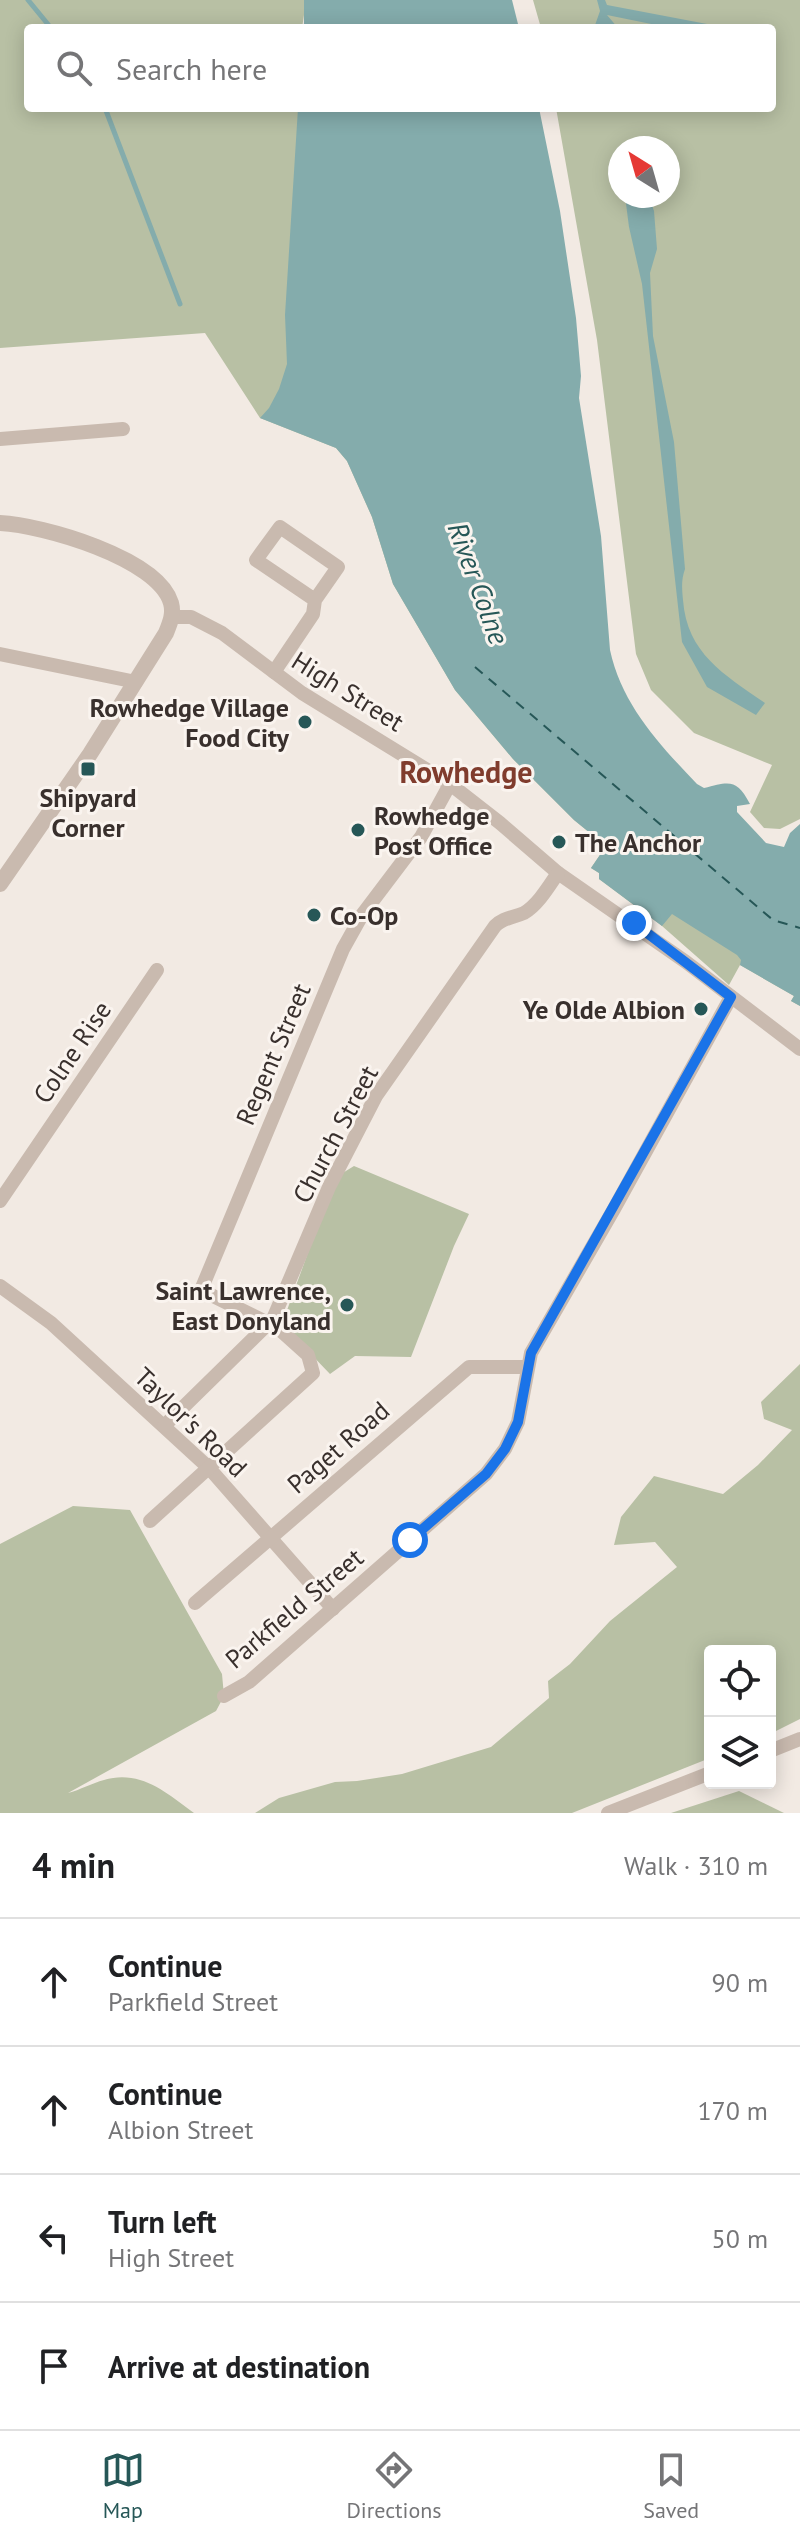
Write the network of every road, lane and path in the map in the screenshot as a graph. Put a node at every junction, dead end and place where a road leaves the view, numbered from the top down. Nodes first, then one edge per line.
1 (123, 429) dead end
2 (0, 439) edge
3 (0, 523) edge
4 (315, 600) junction
5 (173, 617) junction
6 (0, 654) edge
7 (274, 672) junction
8 (136, 682) junction
9 (450, 784) junction
10 (558, 873) junction
11 (2, 879) edge
12 (157, 970) dead end
13 (731, 997) junction
14 (800, 1049) edge
15 (0, 1201) edge
16 (0, 1286) edge
17 (268, 1325) junction
18 (528, 1367) junction
19 (164, 1426) junction
20 (209, 1468) junction
21 (150, 1521) dead end
22 (270, 1538) junction
23 (195, 1603) dead end
24 (333, 1609) junction
25 (224, 1696) dead end
26 (800, 1739) edge
27 (776, 1749) edge
28 (704, 1775) edge
29 (608, 1813) edge

1 - 2 street
3 - 5 street
4 - 4 street
4 - 7 street
5 - 7 street, High Street
5 - 8 street
6 - 8 street
7 - 9 street, High Street
8 - 11 street
9 - 10 street, High Street
9 - 17 street, Regent Street
10 - 13 street, High Street
10 - 17 street, Church Street
12 - 15 street, Colne Rise
13 - 14 street, High Street
13 - 18 street, Parkfield Street
16 - 19 street, Taylor's Road
17 - 19 street, Church Street
17 - 20 street
18 - 22 street, Paget Road
18 - 24 street, Parkfield Street
19 - 20 street, Taylor's Road
20 - 21 street
20 - 22 street, Taylor's Road
22 - 23 street, Paget Road
22 - 24 street, Taylor's Road
24 - 25 street, Parkfield Street
26 - 27 street
28 - 29 street

